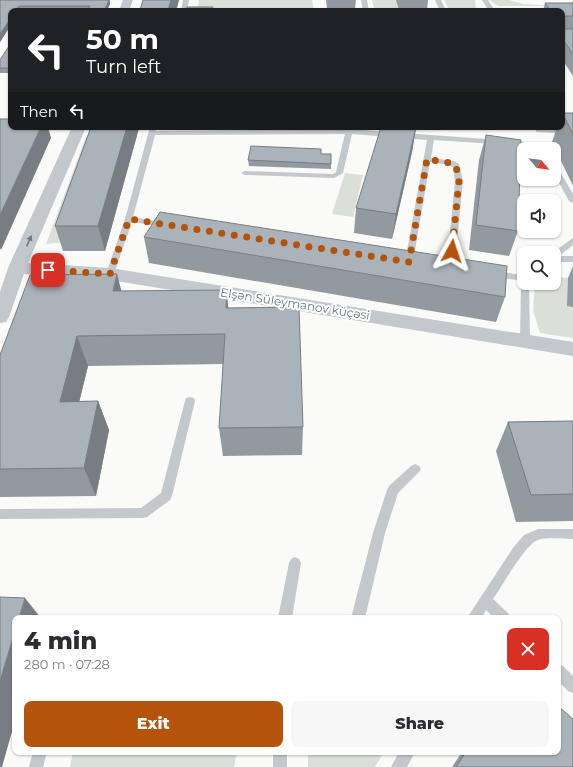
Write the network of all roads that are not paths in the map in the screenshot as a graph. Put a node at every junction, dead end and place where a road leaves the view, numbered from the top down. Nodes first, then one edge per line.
1 (79, 130) edge
2 (153, 130) edge
3 (214, 130) edge
4 (340, 130) edge
5 (384, 130) edge
6 (540, 130) edge
7 (551, 130) edge
8 (349, 131) junction
9 (573, 132) edge
10 (430, 138) junction
11 (540, 142) edge
12 (517, 145) edge
13 (427, 159) junction
14 (245, 173) dead end
15 (561, 180) edge
16 (573, 201) edge
17 (129, 219) junction
18 (175, 226) edge
19 (573, 241) edge
20 (452, 251) dead end
21 (561, 251) edge
22 (561, 258) edge
23 (573, 259) edge
24 (409, 262) edge
25 (17, 268) junction
26 (486, 273) edge
27 (110, 274) junction
28 (517, 277) edge
29 (525, 290) edge
30 (0, 316) edge
31 (525, 340) junction
32 (573, 349) edge
33 (190, 401) dead end
34 (415, 469) dead end
35 (0, 514) edge
36 (573, 534) edge
37 (295, 563) dead end
38 (486, 601) junction
39 (286, 615) edge
40 (359, 615) edge
41 (476, 615) edge
42 (500, 615) edge
43 (561, 674) edge
44 (573, 686) edge
45 (39, 755) edge
46 (280, 755) edge
47 (406, 755) edge
48 (36, 767) edge
49 (280, 767) edge
50 (398, 767) edge

25 -> 1 street
2 - 3 lane
2 - 17 lane
4 - 8 lane
5 - 8 lane
5 - 10 lane
6 - 11 lane
7 - 9 lane
8 - 14 lane
10 - 12 lane
10 - 13 lane
13 - 20 lane
13 - 24 lane
15 - 16 lane
17 - 18 lane
17 - 27 lane
19 - 21 lane
22 - 23 lane
25 - 27 street, Elşən Süleymanov küçəsi
25 - 30 street
26 - 28 lane
27 - 31 street, Elşən Süleymanov küçəsi
29 - 31 lane
31 - 32 street, Elşən Süleymanov küçəsi
33 - 35 lane
34 - 40 lane
36 - 38 lane
37 - 39 lane
38 - 41 lane
38 - 42 lane
43 - 44 lane
45 - 48 lane
46 - 49 lane
47 - 50 lane

